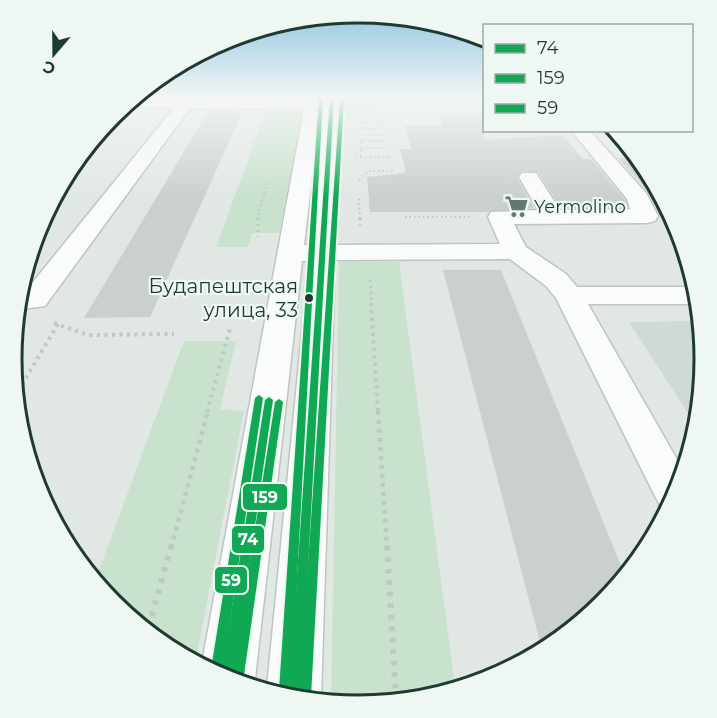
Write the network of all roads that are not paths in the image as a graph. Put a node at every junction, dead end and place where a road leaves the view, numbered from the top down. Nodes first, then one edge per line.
1 (165, 131) edge
2 (320, 131) edge
3 (581, 132) edge
4 (529, 177) road end
5 (553, 216) junction
6 (516, 251) junction
7 (306, 252) junction
8 (569, 295) junction
9 (689, 296) edge
10 (28, 301) edge
11 (670, 485) edge
12 (229, 669) edge
13 (295, 689) edge

1 - 10 street
2 - 7 street
3 - 5 street
4 - 5 street
5 - 6 street
6 - 7 street
6 - 8 street
7 - 12 street
7 - 13 street
8 - 9 street
8 - 11 street

